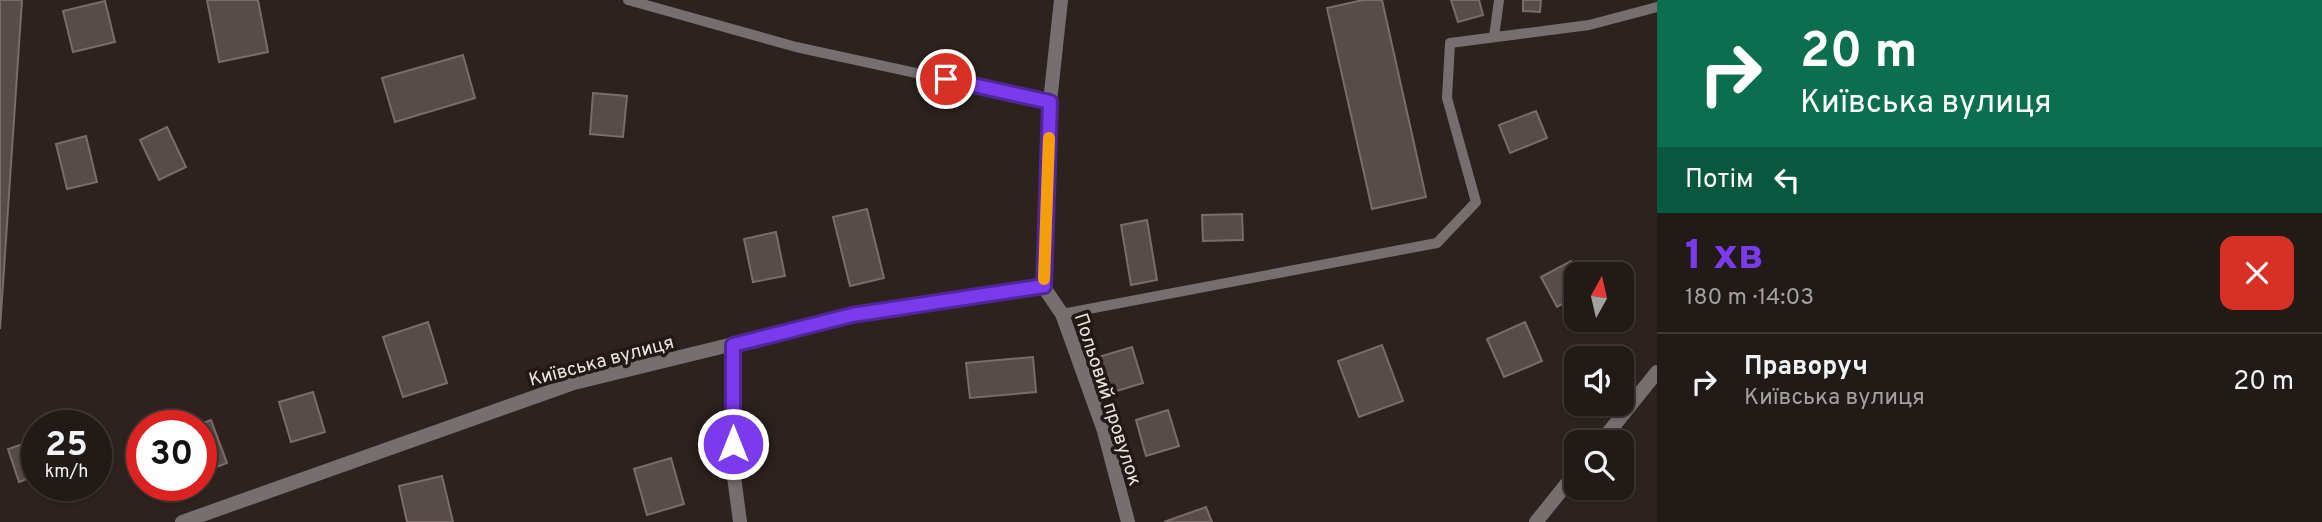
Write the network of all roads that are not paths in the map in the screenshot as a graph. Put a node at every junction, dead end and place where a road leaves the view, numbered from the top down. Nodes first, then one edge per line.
1 (628, 0) edge
2 (1061, 0) edge
3 (1499, 0) edge
4 (1657, 7) edge
5 (1494, 37) junction
6 (1050, 102) junction
7 (1044, 286) junction
8 (1062, 314) junction
9 (733, 345) junction
10 (1657, 372) edge
11 (1610, 430) edge
12 (1564, 487) edge
13 (182, 522) edge
14 (740, 522) edge
15 (1128, 522) edge
16 (1536, 522) edge

1 - 6 lane
2 - 6 street
3 - 5 lane
4 - 5 lane
5 - 8 lane
6 - 7 street
7 - 8 street, Польовий провулок
7 - 9 street, Київська вулиця
8 - 15 street, Польовий провулок
9 - 13 street, Київська вулиця
9 - 14 street
10 - 11 street
12 - 16 street

